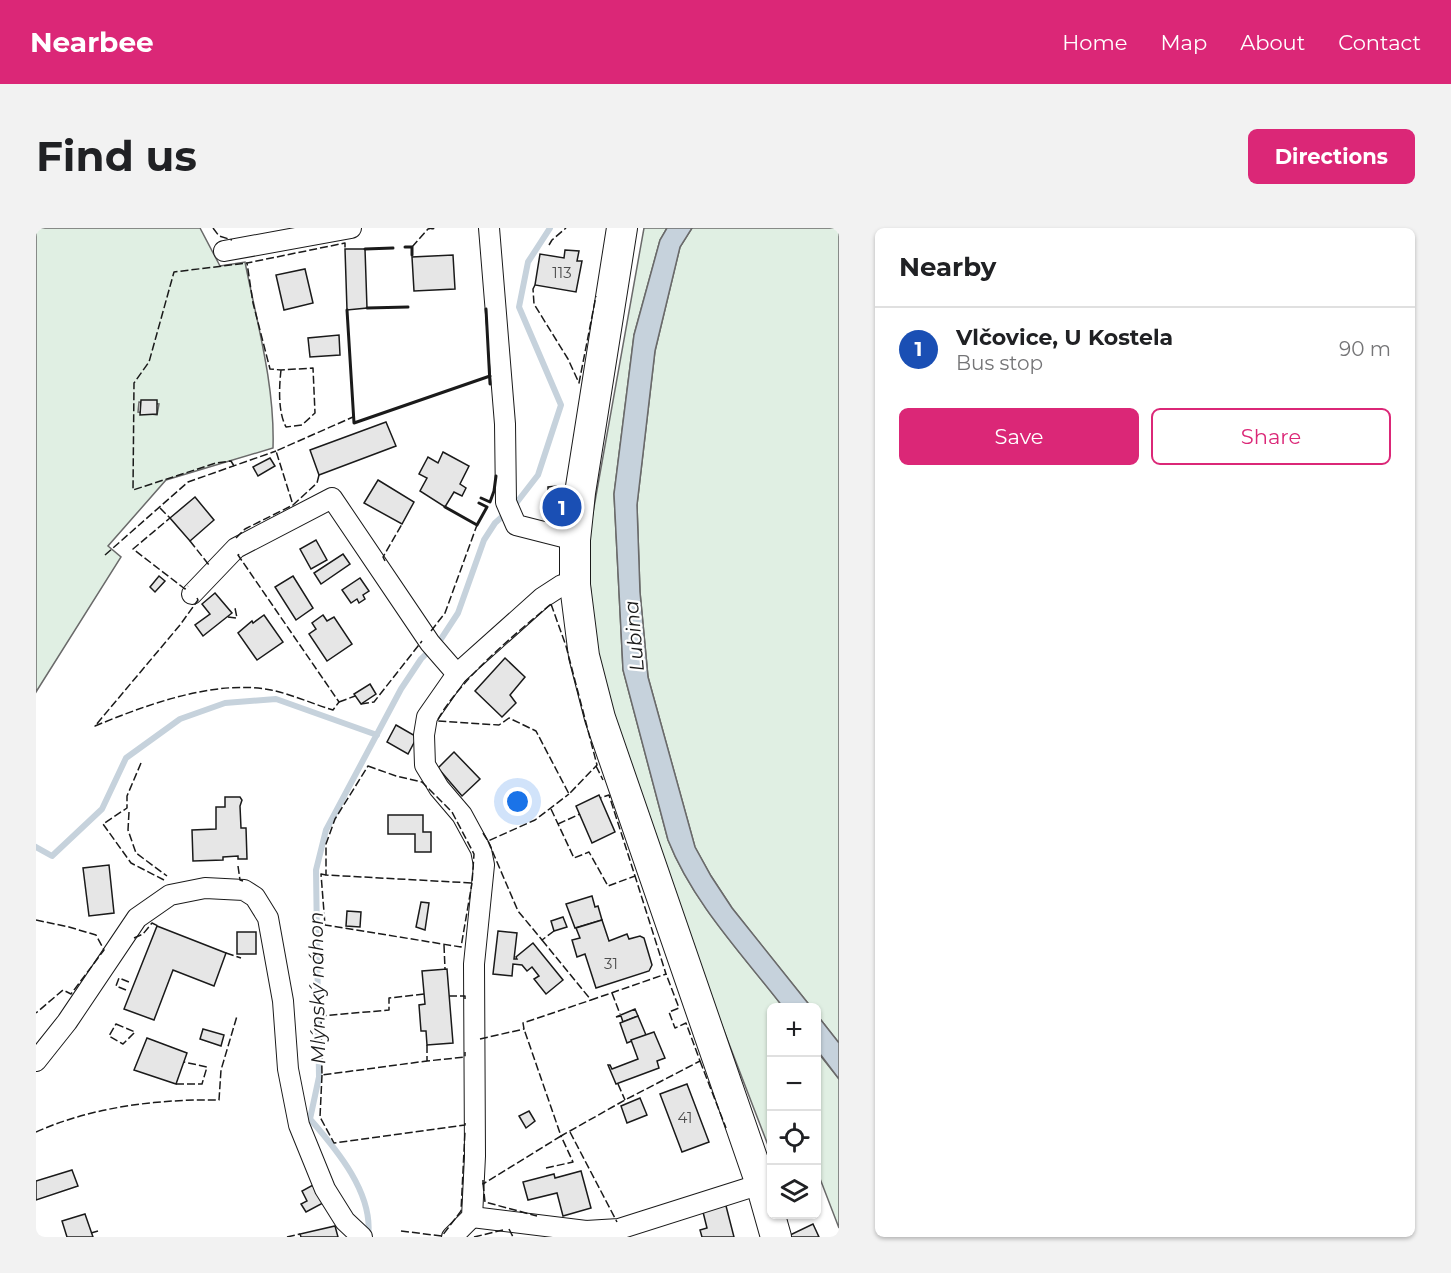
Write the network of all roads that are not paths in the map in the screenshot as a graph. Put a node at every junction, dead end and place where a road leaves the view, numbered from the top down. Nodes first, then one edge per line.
1 (351, 228) edge
2 (489, 228) edge
3 (622, 228) edge
4 (224, 251) dead end
5 (575, 540) junction
6 (575, 585) junction
7 (192, 594) dead end
8 (457, 674) junction
9 (36, 1061) edge
10 (761, 1184) junction
11 (472, 1217) junction
12 (361, 1237) edge
13 (452, 1237) edge
14 (776, 1237) edge

1 - 4 street
2 - 5 street
3 - 5 main road
5 - 6 main road
6 - 8 street
6 - 10 main road
7 - 8 street
8 - 11 street
9 - 12 street
10 - 11 street
10 - 14 main road
11 - 13 street

